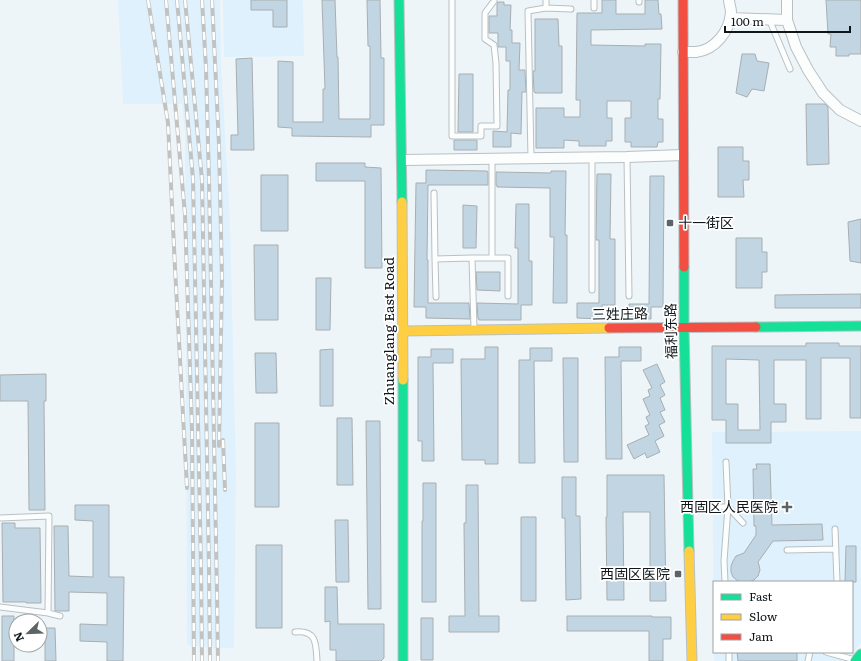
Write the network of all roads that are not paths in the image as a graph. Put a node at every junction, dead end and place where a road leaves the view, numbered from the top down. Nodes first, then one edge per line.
1 (399, 0) edge
2 (452, 0) edge
3 (494, 0) edge
4 (546, 0) edge
5 (594, 0) edge
6 (683, 0) edge
7 (729, 0) edge
8 (787, 0) edge
9 (546, 8) junction
10 (594, 8) dead end
11 (571, 9) dead end
12 (730, 18) junction
13 (769, 19) junction
14 (787, 20) junction
15 (683, 52) junction
16 (790, 69) dead end
17 (861, 121) edge
18 (683, 155) junction
19 (627, 157) junction
20 (531, 158) junction
21 (592, 158) junction
22 (492, 159) junction
23 (402, 160) junction
24 (434, 193) dead end
25 (472, 258) junction
26 (492, 258) junction
27 (435, 259) junction
28 (592, 290) dead end
29 (436, 296) dead end
30 (508, 296) dead end
31 (629, 296) dead end
32 (861, 326) edge
33 (684, 327) junction
34 (474, 330) junction
35 (403, 331) junction
36 (726, 462) dead end
37 (688, 507) junction
38 (728, 507) junction
39 (0, 518) edge
40 (743, 523) dead end
41 (835, 529) dead end
42 (836, 549) junction
43 (787, 550) dead end
44 (725, 581) edge
45 (837, 581) edge
46 (0, 607) edge
47 (48, 613) junction
48 (60, 616) dead end
49 (295, 632) dead end
50 (831, 653) edge
51 (857, 658) edge
52 (316, 661) edge
53 (403, 661) edge
54 (692, 661) edge

1 - 23 street, Zhuanglang East Road
2 - 3 lane
4 - 9 lane
5 - 10 lane
6 - 15 street, 福利东路
7 - 12 street
8 - 14 street
9 - 11 lane
9 - 20 lane
12 - 13 street
12 - 15 street
13 - 14 street
13 - 16 lane
14 - 17 street
15 - 18 street, 福利东路
18 - 19 street
18 - 33 street, 福利东路
19 - 21 street
19 - 31 lane
20 - 21 street
20 - 22 street
21 - 28 lane
22 - 23 street
22 - 26 lane
23 - 35 street, Zhuanglang East Road
24 - 27 lane
25 - 26 lane
25 - 27 lane
25 - 34 lane
26 - 30 lane
27 - 29 lane
32 - 33 street, 三姓庄路
33 - 34 street, 三姓庄路
33 - 37 street, 福利东路
34 - 35 street, 三姓庄路
35 - 53 street, Zhuanglang East Road
36 - 38 lane
37 - 38 lane
37 - 54 street, 福利东路
38 - 40 lane
38 - 44 lane
39 - 47 lane
41 - 42 lane
42 - 43 lane
42 - 45 lane
46 - 47 lane
47 - 48 lane
49 - 52 lane
50 - 51 lane

